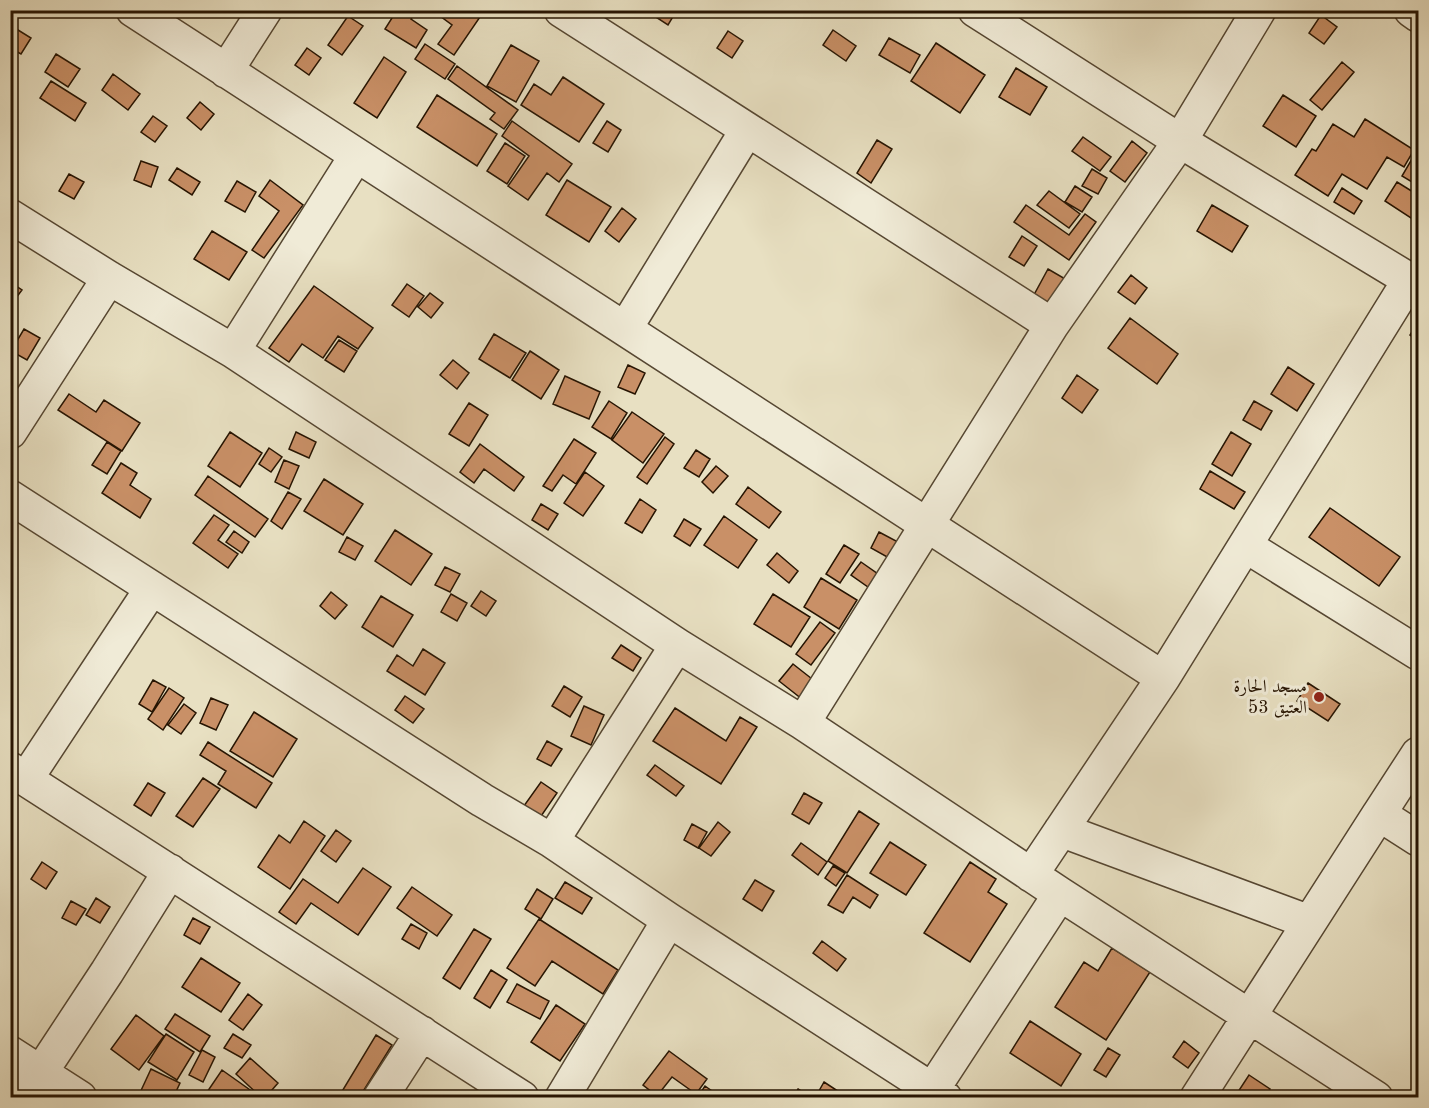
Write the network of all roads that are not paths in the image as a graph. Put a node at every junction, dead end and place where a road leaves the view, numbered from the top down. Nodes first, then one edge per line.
1 (133, 10) edge
2 (265, 10) edge
3 (561, 10) edge
4 (975, 10) edge
5 (1259, 10) edge
6 (1411, 10) edge
7 (1419, 15) edge
8 (226, 71) junction
9 (747, 130) junction
10 (1180, 141) junction
11 (356, 156) junction
12 (10, 216) edge
13 (109, 278) junction
14 (1414, 282) edge
15 (1052, 325) junction
16 (625, 329) junction
17 (233, 351) junction
18 (10, 432) edge
19 (10, 497) edge
20 (927, 525) junction
21 (1246, 546) junction
22 (152, 588) junction
23 (677, 645) junction
24 (1419, 653) edge
25 (1163, 678) junction
26 (803, 723) junction
27 (1419, 754) edge
28 (18, 774) edge
29 (1379, 814) junction
30 (1061, 830) junction
31 (1419, 839) edge
32 (552, 841) junction
33 (170, 871) junction
34 (1031, 875) junction
35 (1060, 894) junction
36 (669, 920) junction
37 (1309, 922) junction
38 (1248, 1016) junction
39 (422, 1034) junction
40 (10, 1053) edge
41 (32, 1085) edge
42 (935, 1095) edge
43 (80, 1098) edge
44 (380, 1098) edge
45 (522, 1098) edge
46 (562, 1098) edge
47 (1197, 1098) edge
48 (1376, 1098) edge

1 - 8 street
2 - 8 street
3 - 9 street
4 - 10 street
5 - 10 street
6 - 7 street
8 - 11 street
9 - 15 street
9 - 16 street
10 - 14 street
10 - 15 street
11 - 16 street
11 - 17 street
12 - 13 street
13 - 17 street
13 - 18 street
14 - 21 street
15 - 20 street
16 - 20 street
17 - 23 street
19 - 22 street
20 - 25 street
20 - 26 street
21 - 24 street
21 - 25 street
22 - 28 street
22 - 32 street
23 - 26 street
23 - 32 street
25 - 30 street
26 - 34 street
27 - 29 street
28 - 33 street
29 - 31 street
29 - 37 street
30 - 34 street
30 - 37 street
32 - 36 street
33 - 39 street
33 - 41 street
34 - 35 street
35 - 38 street
35 - 42 street
36 - 42 street
36 - 46 street
37 - 38 street
38 - 47 street
38 - 48 street
39 - 44 street
39 - 45 street
40 - 41 street
41 - 43 street

